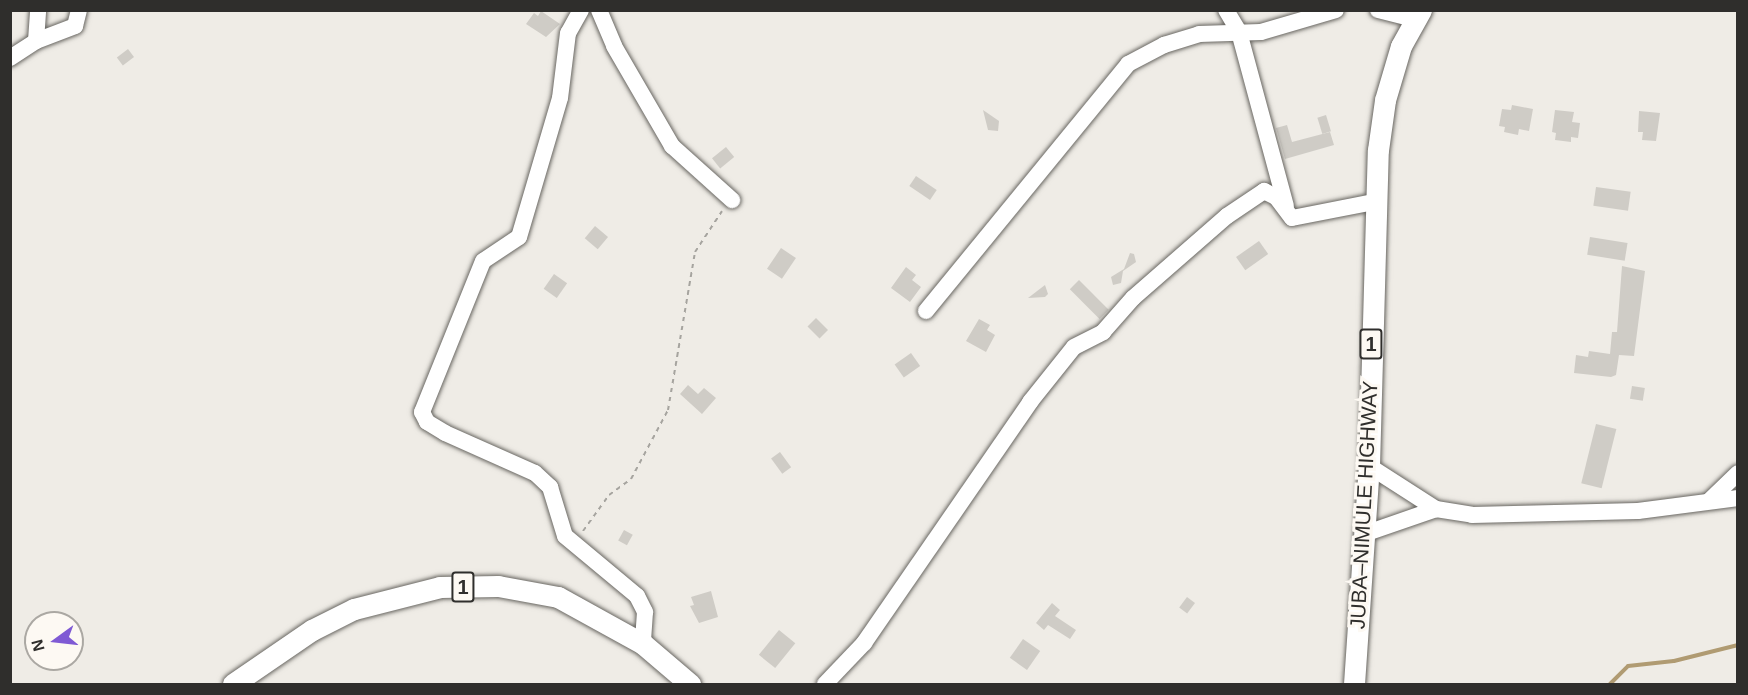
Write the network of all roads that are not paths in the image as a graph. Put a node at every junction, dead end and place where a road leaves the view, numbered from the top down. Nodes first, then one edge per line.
1 (38, 10) edge
2 (79, 10) edge
3 (581, 10) edge
4 (599, 10) edge
5 (1226, 10) edge
6 (1336, 10) edge
7 (1378, 10) edge
8 (1418, 15) edge
9 (1239, 32) junction
10 (36, 41) junction
11 (10, 58) edge
12 (732, 200) road end
13 (1374, 202) junction
14 (1286, 207) junction
15 (926, 311) dead end
16 (1369, 466) junction
17 (1737, 473) edge
18 (1737, 498) edge
19 (1709, 501) junction
20 (1436, 509) junction
21 (1364, 534) junction
22 (643, 644) junction
23 (233, 684) edge
24 (690, 684) edge
25 (825, 684) edge
26 (1354, 684) edge

1 - 10 street
2 - 10 street
3 - 22 street
4 - 12 street
5 - 9 street
6 - 9 street
7 - 8 street
8 - 13 main road, JUBA–NIMULE HIGHWAY / 1
9 - 14 street
9 - 15 street
10 - 11 street
13 - 14 street
13 - 16 main road, JUBA–NIMULE HIGHWAY / 1
14 - 25 street
16 - 20 street
16 - 21 main road, JUBA–NIMULE HIGHWAY / 1
17 - 19 street
18 - 19 street
19 - 20 street
20 - 21 street
21 - 26 main road, JUBA–NIMULE HIGHWAY / 1
22 - 23 main road, 1
22 - 24 main road, 1

